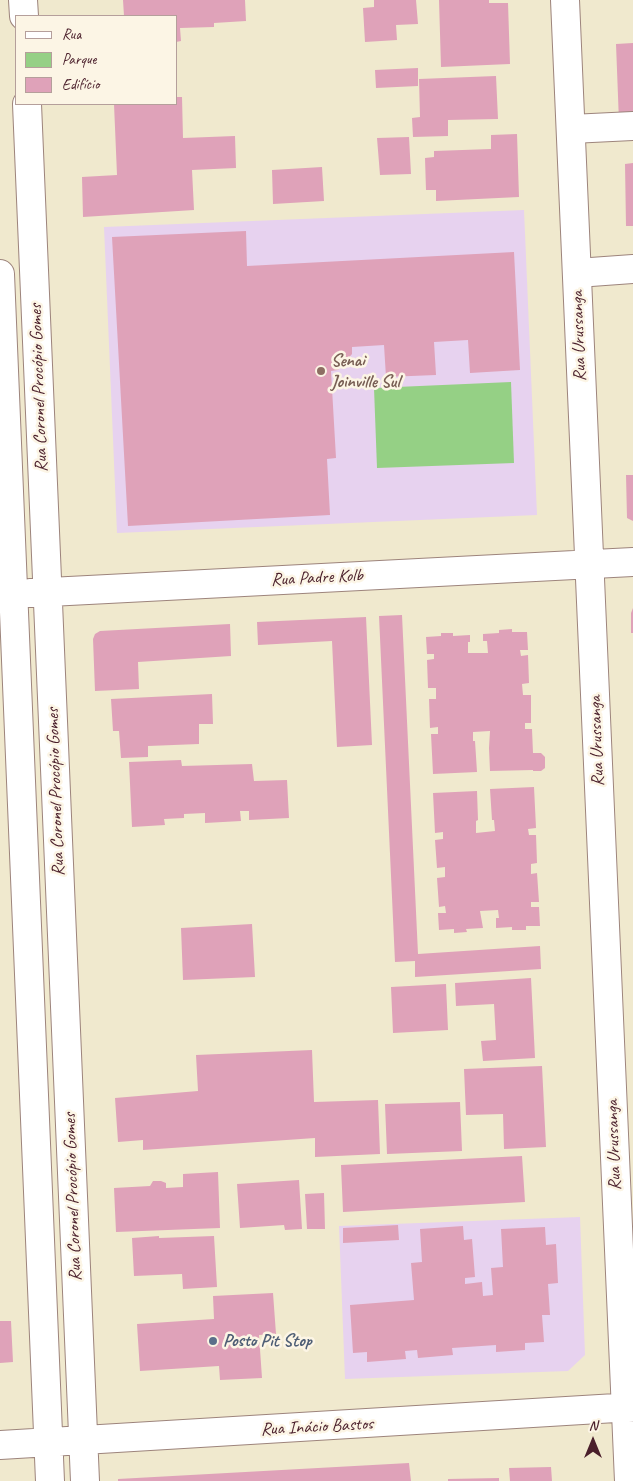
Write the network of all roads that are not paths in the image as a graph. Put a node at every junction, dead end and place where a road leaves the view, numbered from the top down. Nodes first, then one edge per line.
1 (23, 0) edge
2 (565, 0) edge
3 (24, 15) edge
4 (27, 105) edge
5 (633, 126) edge
6 (571, 129) junction
7 (633, 269) edge
8 (577, 272) junction
9 (0, 274) edge
10 (633, 562) edge
11 (589, 564) junction
12 (48, 592) junction
13 (7, 594) edge
14 (629, 1407) edge
15 (83, 1441) junction
16 (48, 1443) junction
17 (0, 1445) edge
18 (50, 1481) edge
19 (85, 1481) edge
20 (629, 1481) edge

1 - 3 main road
2 - 6 main road, Rua Urussanga
4 - 12 main road, Rua Coronel Procópio Gomes
5 - 6 main road
6 - 8 main road, Rua Urussanga
7 - 8 main road
8 - 11 main road, Rua Urussanga
9 - 13 main road, Rua Coronel Procópio Gomes
10 - 11 main road, Rua Padre Kolb
11 - 12 main road, Rua Padre Kolb
11 - 14 main road, Rua Urussanga
12 - 13 main road, Rua Padre Kolb
12 - 15 main road, Rua Coronel Procópio Gomes
13 - 16 main road, Rua Coronel Procópio Gomes
14 - 15 main road, Rua Inácio Bastos
14 - 20 main road, Rua Urussanga
15 - 16 main road, Rua Inácio Bastos
15 - 19 main road, Rua Coronel Procópio Gomes
16 - 17 main road, Rua Inácio Bastos
16 - 18 main road, Rua Coronel Procópio Gomes

